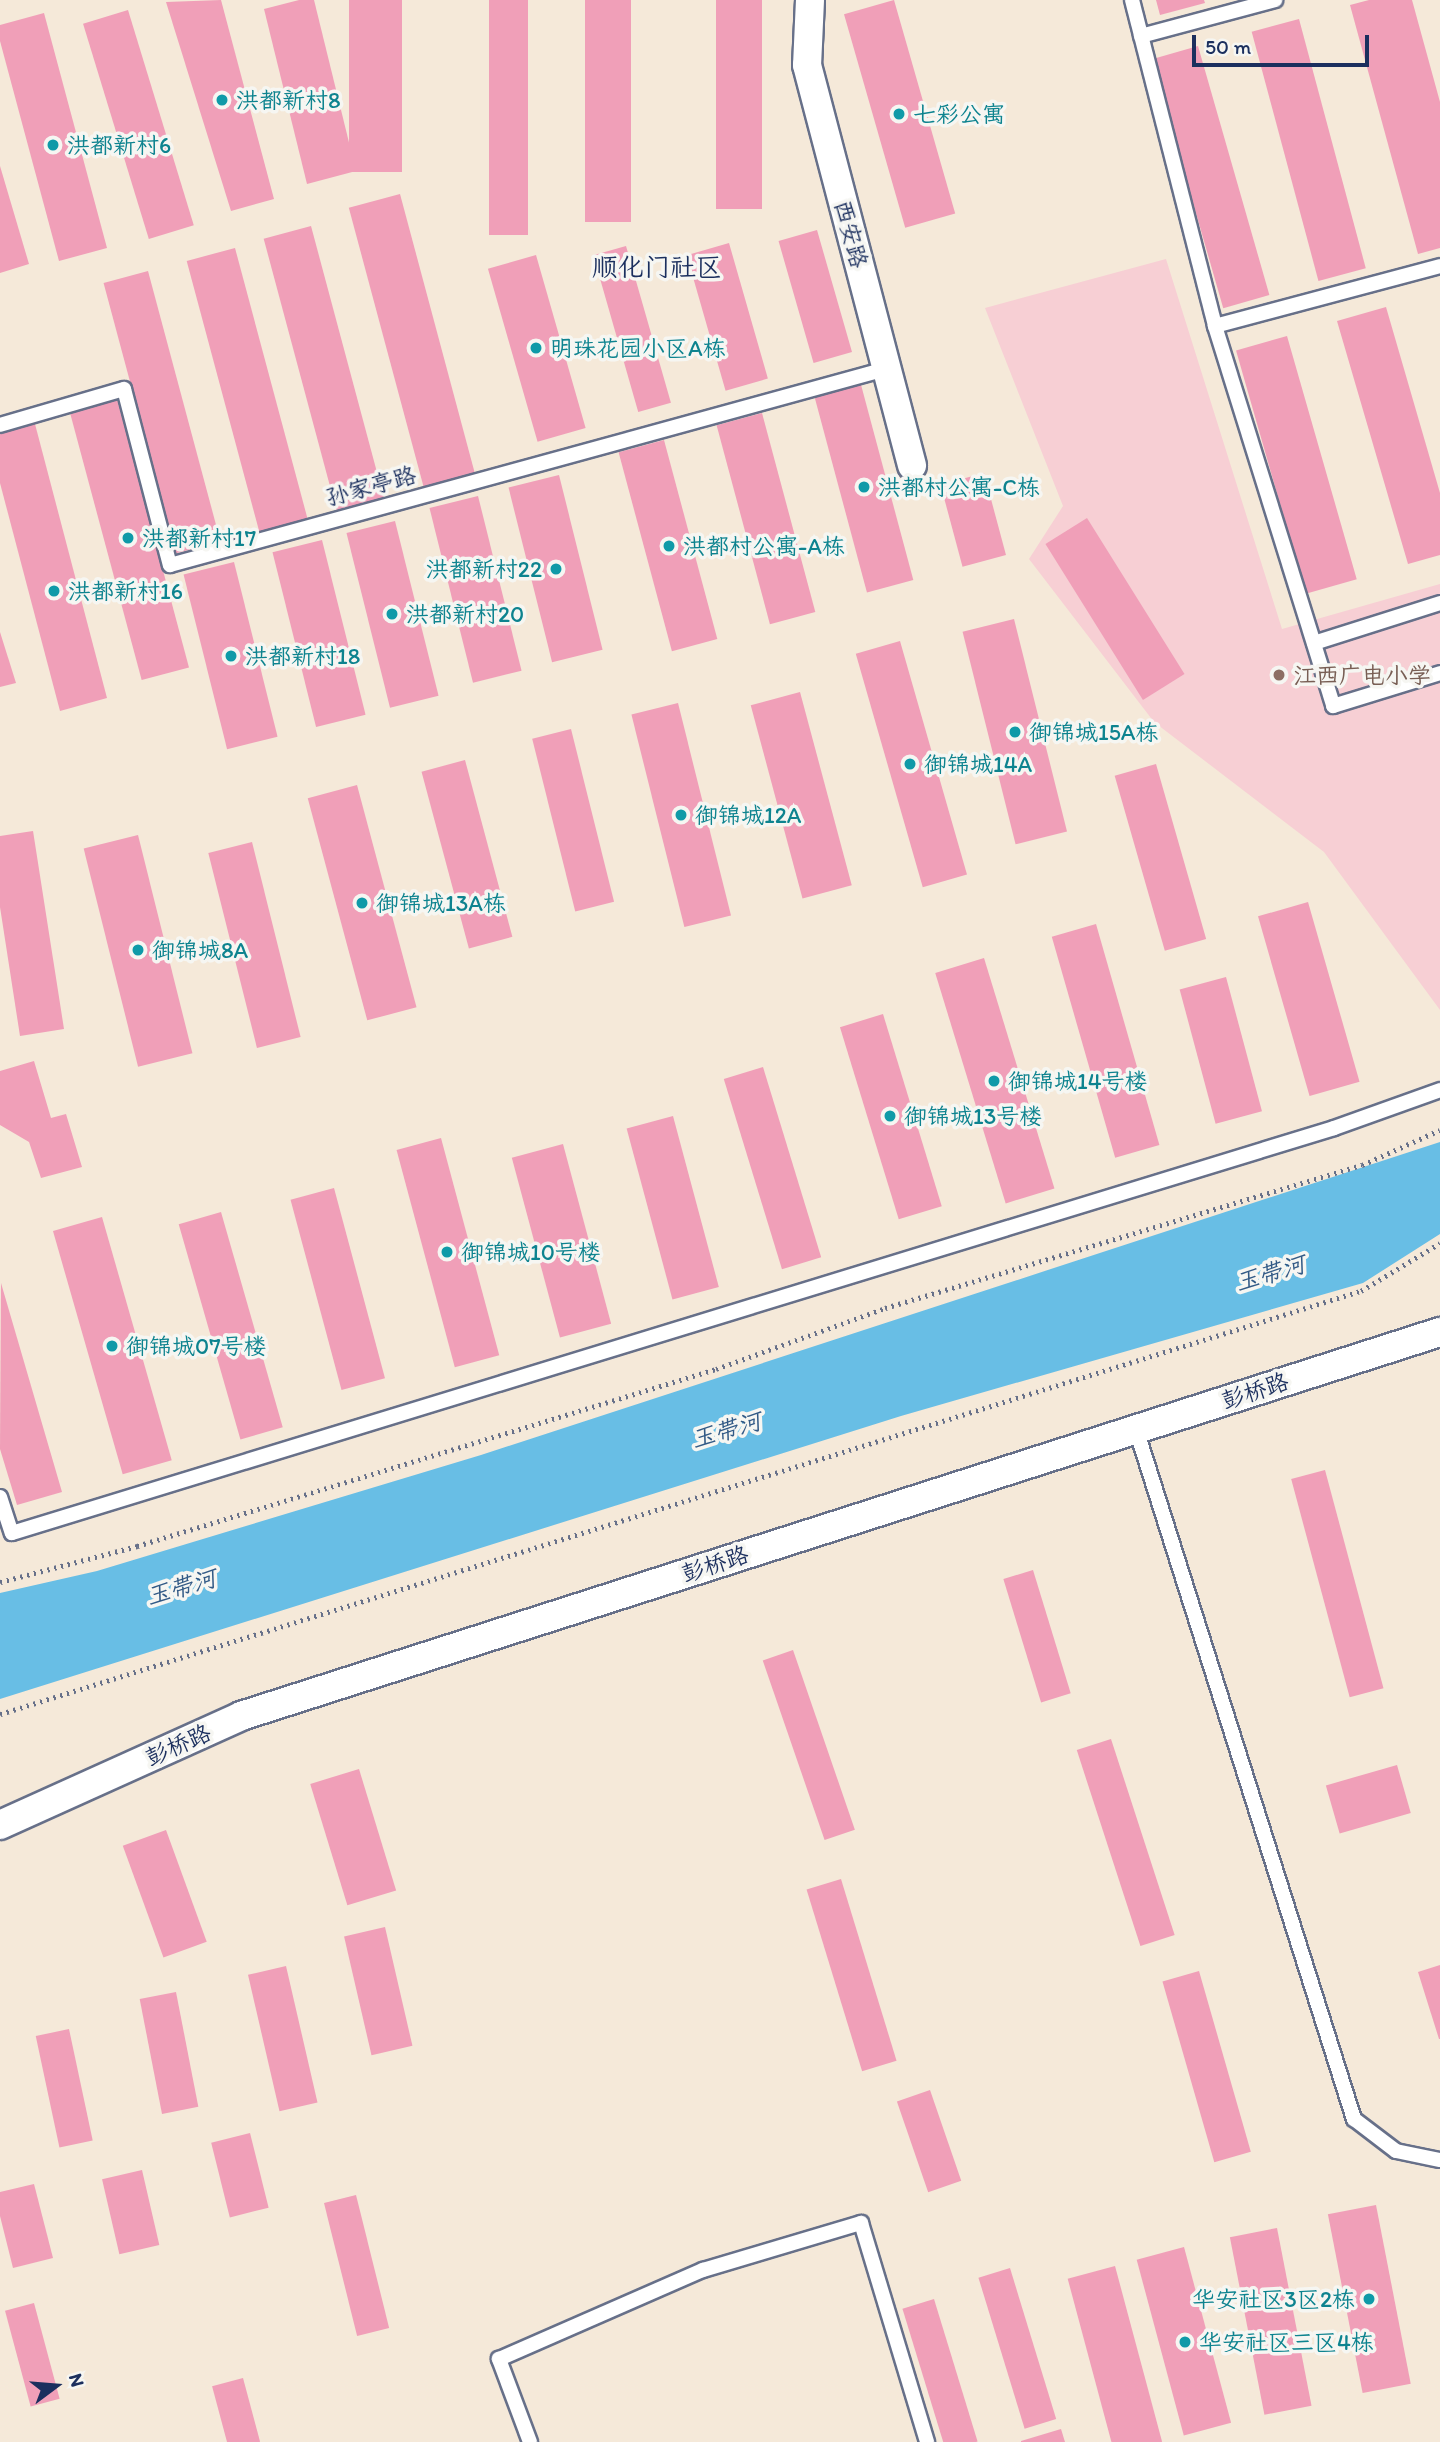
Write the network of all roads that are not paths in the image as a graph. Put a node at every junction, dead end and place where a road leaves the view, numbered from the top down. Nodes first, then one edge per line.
1 (810, 0) edge
2 (1132, 0) edge
3 (1275, 0) edge
4 (1141, 36) junction
5 (1440, 266) edge
6 (1215, 326) junction
7 (886, 369) junction
8 (0, 425) edge
9 (912, 465) dead end
10 (1440, 603) edge
11 (1314, 643) junction
12 (1440, 673) edge
13 (1440, 1090) edge
14 (1440, 1332) edge
15 (1136, 1429) junction
16 (0, 1497) edge
17 (0, 1825) edge
18 (1440, 2160) edge
19 (530, 2442) edge
20 (927, 2442) edge

1 - 7 street, 西安路
2 - 4 lane
3 - 4 lane
4 - 6 lane
5 - 6 lane
6 - 11 lane
7 - 8 lane, 孙家亭路
7 - 9 street, 西安路
10 - 11 lane
11 - 12 lane
13 - 16 lane
14 - 15 street, 彭桥路
15 - 17 street, 彭桥路
15 - 18 lane
19 - 20 lane

